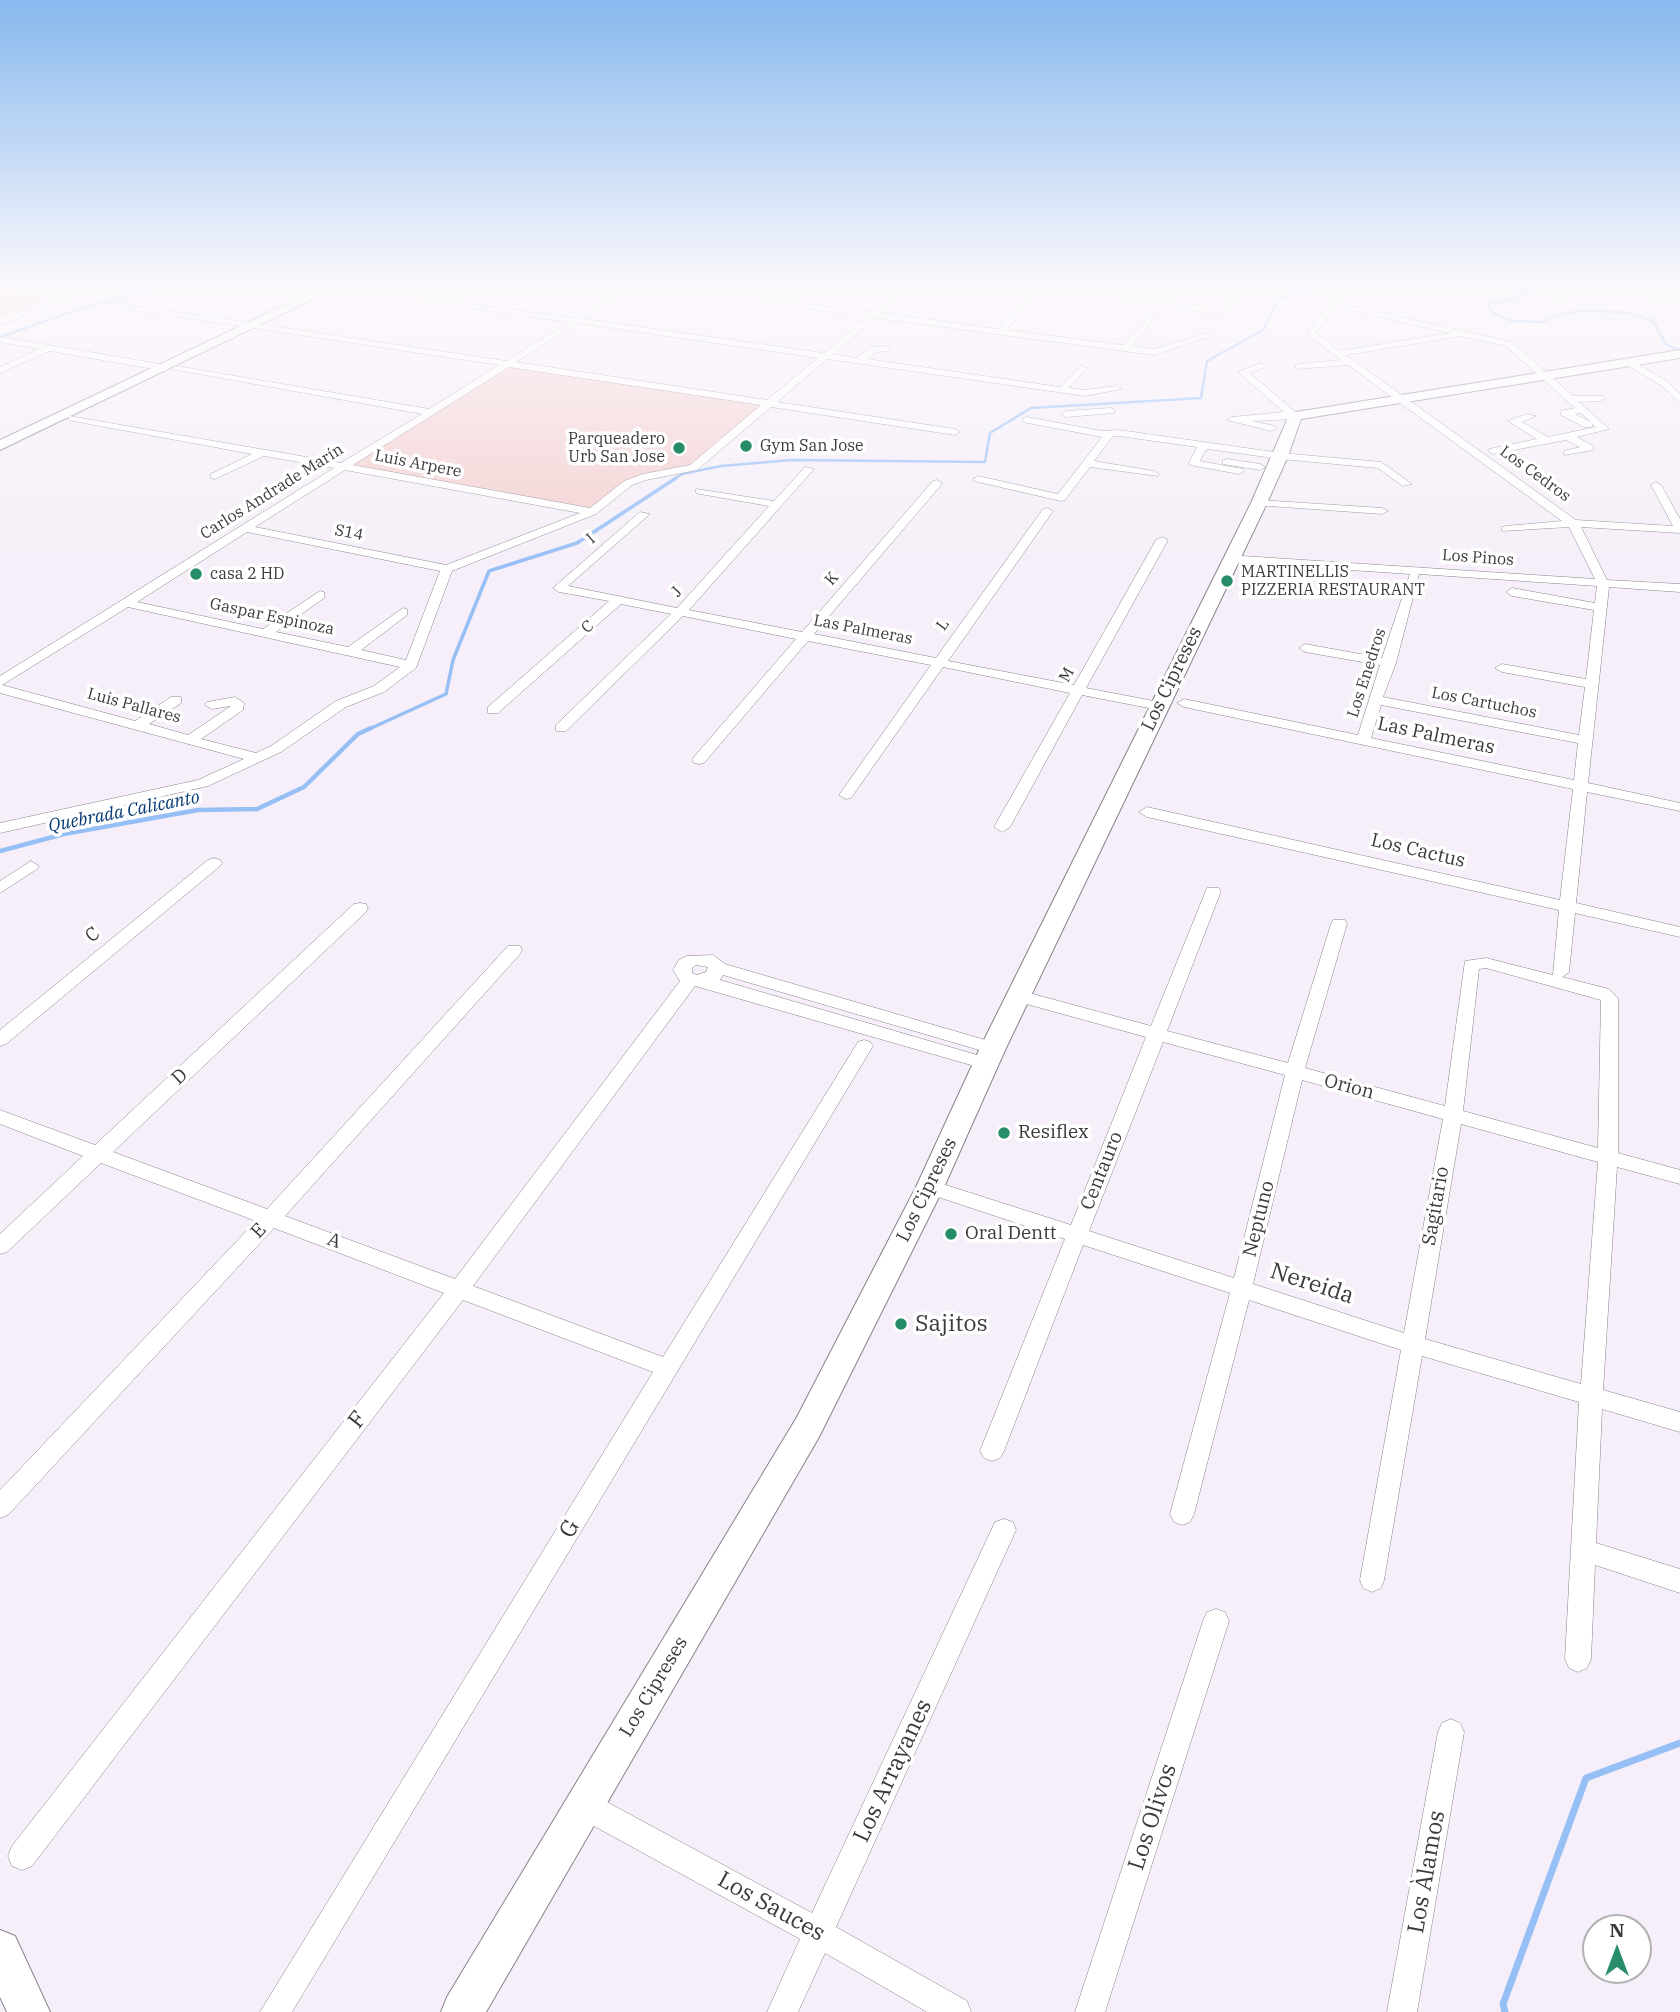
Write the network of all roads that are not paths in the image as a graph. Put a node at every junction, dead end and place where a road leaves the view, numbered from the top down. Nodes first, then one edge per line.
1 (141, 380) edge
2 (237, 380) edge
3 (481, 380) edge
4 (616, 380) edge
5 (798, 380) edge
6 (991, 380) edge
7 (1071, 380) edge
8 (1252, 380) edge
9 (1373, 380) edge
10 (1510, 380) edge
11 (1550, 380) edge
12 (1658, 380) edge
13 (1116, 389) dead end
14 (1062, 390) junction
15 (1600, 398) dead end
16 (1399, 399) junction
17 (1571, 399) junction
18 (1680, 400) edge
19 (770, 404) junction
20 (1584, 410) junction
21 (1110, 411) dead end
22 (430, 412) junction
23 (1088, 413) junction
24 (1066, 414) dead end
25 (1294, 415) junction
26 (67, 416) junction
27 (1531, 416) dead end
28 (1027, 420) dead end
29 (1588, 425) dead end
30 (1271, 428) dead end
31 (955, 432) dead end
32 (1107, 434) junction
33 (1569, 436) junction
34 (1548, 440) junction
35 (1207, 445) junction
36 (0, 446) edge
37 (1493, 451) dead end
38 (264, 452) junction
39 (1568, 453) dead end
40 (1281, 456) junction
41 (1196, 458) junction
42 (1087, 463) junction
43 (344, 466) junction
44 (1260, 467) dead end
45 (809, 469) dead end
46 (1239, 471) dead end
47 (1154, 474) dead end
48 (215, 476) dead end
49 (978, 480) dead end
50 (937, 483) dead end
51 (1406, 484) dead end
52 (1656, 485) dead end
53 (700, 491) dead end
54 (1259, 503) junction
55 (775, 504) junction
56 (1047, 511) dead end
57 (1382, 511) dead end
58 (592, 512) junction
59 (644, 514) dead end
60 (1573, 523) junction
61 (243, 528) junction
62 (1506, 529) dead end
63 (1680, 529) edge
64 (1162, 540) dead end
65 (1231, 558) junction
66 (447, 569) junction
67 (1414, 576) dead end
68 (1603, 583) junction
69 (559, 588) joint
70 (1680, 588) edge
71 (1511, 592) dead end
72 (320, 595) dead end
73 (619, 599) junction
74 (126, 603) junction
75 (1600, 607) junction
76 (681, 611) junction
77 (403, 612) dead end
78 (266, 633) junction
79 (805, 637) junction
80 (1306, 648) dead end
81 (350, 652) junction
82 (937, 663) junction
83 (1389, 663) junction
84 (411, 665) junction
85 (1502, 668) dead end
86 (0, 682) edge
87 (1590, 684) junction
88 (0, 689) edge
89 (1078, 691) junction
90 (176, 699) dead end
91 (1378, 700) junction
92 (1172, 704) junction
93 (212, 705) dead end
94 (493, 710) dead end
95 (137, 726) junction
96 (561, 728) dead end
97 (190, 740) junction
98 (1584, 740) junction
99 (1363, 741) junction
100 (258, 758) junction
101 (699, 760) dead end
102 (1580, 786) junction
103 (846, 795) dead end
104 (1680, 807) edge
105 (1147, 812) dead end
106 (1002, 827) dead end
107 (0, 828) edge
108 (214, 863) dead end
109 (31, 866) dead end
110 (0, 888) edge
111 (1213, 891) dead end
112 (1567, 906) junction
113 (360, 908) dead end
114 (1339, 924) dead end
115 (1680, 932) edge
116 (514, 950) dead end
117 (718, 968) junction
118 (1560, 972) dead end
119 (697, 981) junction
120 (1018, 996) junction
121 (1157, 1034) junction
122 (0, 1040) edge
123 (864, 1046) dead end
124 (989, 1056) junction
125 (1295, 1072) junction
126 (1453, 1115) junction
127 (0, 1117) edge
128 (97, 1155) junction
129 (1608, 1157) junction
130 (1680, 1177) edge
131 (930, 1187) junction
132 (271, 1218) junction
133 (1076, 1234) junction
134 (0, 1246) edge
135 (460, 1288) junction
136 (1241, 1290) junction
137 (1411, 1344) junction
138 (668, 1368) junction
139 (1591, 1397) junction
140 (1680, 1422) edge
141 (992, 1451) dead end
142 (0, 1507) edge
143 (1181, 1514) dead end
144 (1004, 1530) dead end
145 (1583, 1550) junction
146 (1372, 1580) dead end
147 (1680, 1581) edge
148 (1216, 1621) dead end
149 (1578, 1659) dead end
150 (1451, 1732) dead end
151 (584, 1805) junction
152 (22, 1856) dead end
153 (819, 1933) junction
154 (0, 1951) edge
155 (29, 2012) edge
156 (275, 2012) edge
157 (462, 2012) edge
158 (782, 2012) edge
159 (956, 2012) edge
160 (1090, 2012) edge
161 (1402, 2012) edge

1 - 26 street
2 - 22 street
3 - 22 street, Carlos Andrade Marín
4 - 19 street
5 - 19 street
6 - 14 street
7 - 14 street
8 - 25 street
9 - 16 street, Los Cedros
10 - 16 street
11 - 17 street
12 - 18 street
13 - 14 street
15 - 17 street
16 - 25 street
16 - 60 street, Los Cedros
17 - 20 street
19 - 31 street
19 - 58 street
20 - 29 street
20 - 33 street
21 - 23 street
22 - 43 street, Carlos Andrade Marín
23 - 24 street
23 - 32 street
25 - 30 street
25 - 40 street, Los Cipreses
26 - 36 street
26 - 38 street, Luis Arpere
27 - 34 street
28 - 32 street
32 - 35 street
32 - 42 street
33 - 34 street
33 - 39 street
34 - 37 street
35 - 40 street
35 - 41 street
38 - 43 street, Luis Arpere
38 - 48 street
40 - 51 street
40 - 54 street, Los Cipreses
41 - 44 street
41 - 46 street
42 - 47 street
42 - 49 street
43 - 58 street, Luis Arpere
43 - 61 street, Carlos Andrade Marín
45 - 55 street, J
50 - 79 street, K
52 - 63 street
53 - 55 street
54 - 57 street
54 - 65 street, Los Cipreses
55 - 76 street, J
56 - 82 street, L
58 - 66 street
59 - 69 street, I
60 - 62 street
60 - 63 street
60 - 68 street, Los Cedros
61 - 66 street, S14
61 - 74 street, Carlos Andrade Marín
64 - 89 street, M
65 - 68 street, Los Pinos
65 - 92 street, Los Cipreses
66 - 84 street
67 - 83 street, Los Enedros
68 - 70 street, Los Pinos
68 - 75 street
69 - 73 street, Las Palmeras
71 - 75 street
72 - 78 street
73 - 76 street, Las Palmeras
73 - 94 street, C
74 - 78 street, Gaspar Espinoza
74 - 86 street, Carlos Andrade Marín
75 - 87 street
76 - 79 street, Las Palmeras
76 - 96 street, J
77 - 81 street
78 - 81 street, Gaspar Espinoza
79 - 82 street, Las Palmeras
79 - 101 street, K
80 - 83 street
81 - 84 street, Gaspar Espinoza
82 - 89 street, Las Palmeras
82 - 103 street, L
83 - 91 street, Los Enedros
84 - 100 street
85 - 87 street
87 - 98 street
88 - 95 street, Luis Pallares
89 - 92 street, Las Palmeras
89 - 106 street, M
90 - 95 street
91 - 98 street, Los Cartuchos
91 - 99 street, Los Enedros
92 - 99 street, Las Palmeras
92 - 120 street, Los Cipreses
93 - 97 street
95 - 97 street, Luis Pallares
97 - 100 street, Luis Pallares
98 - 102 street
99 - 102 street, Las Palmeras
100 - 107 street
102 - 104 street, Las Palmeras
102 - 112 street
105 - 112 street, Los Cactus
108 - 122 street, C
109 - 110 street
111 - 121 street, Centauro
112 - 115 street, Los Cactus
112 - 118 street
113 - 128 street, D
114 - 125 street, Neptuno
116 - 132 street, E
117 - 119 street
117 - 119 street
117 - 124 street
119 - 124 street
119 - 135 street, F
120 - 121 street, Orion
120 - 124 street, Los Cipreses
121 - 125 street, Orion
121 - 133 street, Centauro
123 - 138 street, G
124 - 131 street, Los Cipreses
125 - 126 street, Orion
125 - 136 street, Neptuno
126 - 129 street, Orion
126 - 129 street, Sagitario
126 - 137 street, Sagitario
127 - 128 street, A
128 - 132 street, A
128 - 134 street, D
129 - 130 street, Orion
129 - 139 street
131 - 133 street, Nereida
131 - 151 street, Los Cipreses
132 - 135 street, A
132 - 142 street, E
133 - 136 street, Nereida
133 - 141 street, Centauro
135 - 138 street, A
135 - 152 street, F
136 - 137 street, Nereida
136 - 143 street, Neptuno
137 - 139 street, Nereida
137 - 146 street, Sagitario
138 - 156 street, G
139 - 140 street, Nereida
139 - 145 street
144 - 153 street, Los Arrayanes
145 - 147 street
145 - 149 street
148 - 160 street, Los Olivos
150 - 161 street, Los Àlamos
151 - 153 street, Los Sauces
151 - 157 street, Los Cipreses
153 - 158 street, Los Arrayanes
153 - 159 street, Los Sauces
154 - 155 street

